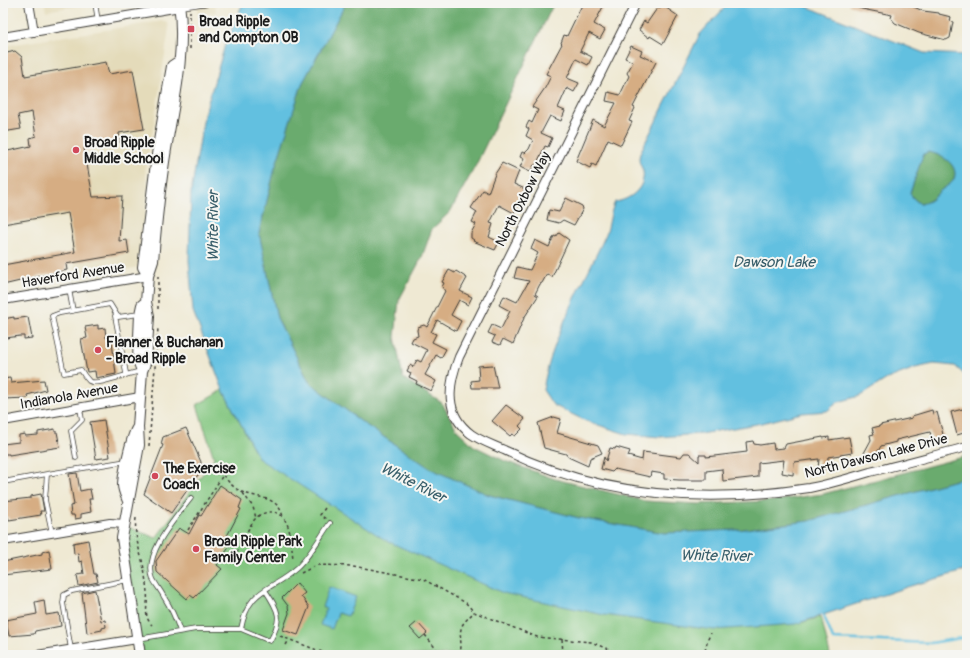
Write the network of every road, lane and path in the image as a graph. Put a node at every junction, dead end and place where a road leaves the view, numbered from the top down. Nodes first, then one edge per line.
1 (29, 3) edge
2 (95, 3) edge
3 (210, 3) edge
4 (636, 3) edge
5 (179, 5) edge
6 (190, 6) junction
7 (98, 21) junction
8 (34, 32) junction
9 (3, 37) edge
10 (189, 55) dead end
11 (158, 272) dead end
12 (148, 276) junction
13 (68, 289) junction
14 (3, 300) edge
15 (146, 302) junction
16 (73, 310) junction
17 (140, 314) junction
18 (115, 315) junction
19 (158, 315) dead end
20 (158, 322) dead end
21 (142, 371) junction
22 (126, 373) junction
23 (140, 397) junction
24 (80, 408) junction
25 (454, 411) joint
26 (3, 421) edge
27 (138, 427) junction
28 (149, 446) dead end
29 (967, 446) edge
30 (76, 458) dead end
31 (128, 461) junction
32 (47, 474) junction
33 (3, 482) edge
34 (242, 492) junction
35 (191, 498) dead end
36 (128, 501) junction
37 (325, 508) dead end
38 (136, 511) dead end
39 (283, 517) junction
40 (256, 518) junction
41 (330, 523) joint
42 (125, 524) junction
43 (188, 530) dead end
44 (52, 533) junction
45 (3, 541) edge
46 (234, 558) dead end
47 (293, 559) dead end
48 (296, 577) dead end
49 (128, 580) junction
50 (265, 590) junction
51 (474, 612) junction
52 (152, 625) dead end
53 (241, 629) junction
54 (180, 631) junction
55 (711, 633) dead end
56 (425, 635) dead end
57 (279, 636) dead end
58 (137, 639) junction
59 (562, 639) junction
60 (289, 640) junction
61 (286, 645) dead end
62 (706, 651) junction
63 (71, 652) edge
64 (37, 655) edge
65 (140, 655) edge
66 (330, 655) edge
67 (439, 655) edge
68 (459, 655) edge
69 (563, 655) edge
70 (622, 655) edge
71 (653, 655) edge
72 (726, 655) edge

1 - 8 street
2 - 7 lane
3 - 6 lane
4 - 25 street, North Oxbow Way
5 - 6 lane
5 - 7 street
5 - 12 street
6 - 10 path
7 - 8 street
8 - 9 street
11 - 19 path
12 - 13 street, Haverford Avenue
12 - 15 street
13 - 14 street, Haverford Avenue
13 - 16 lane
15 - 17 street
15 - 21 street
16 - 18 lane
16 - 22 lane
17 - 18 lane
17 - 21 street
18 - 22 lane
20 - 28 path
21 - 22 lane
21 - 23 street
23 - 24 street, Indianola Avenue
23 - 27 street
24 - 26 street, Indianola Avenue
24 - 30 lane
25 - 29 street, North Dawson Lake Drive
27 - 31 street
27 - 36 street
31 - 32 lane
31 - 36 street
32 - 33 lane
32 - 44 lane
34 - 39 path
34 - 40 path
34 - 43 path
35 - 54 lane
36 - 42 street
37 - 41 path
38 - 52 path
39 - 40 path
39 - 47 path
40 - 46 path
41 - 50 lane
42 - 44 street
42 - 49 street
44 - 45 street
48 - 51 path
49 - 58 street
49 - 63 lane
50 - 53 lane
50 - 53 lane
51 - 59 path
51 - 68 path
53 - 54 lane
54 - 58 lane
55 - 62 path
56 - 67 path
57 - 60 path
58 - 63 street
58 - 65 street
59 - 69 path
59 - 70 path
60 - 61 path
60 - 66 path
62 - 71 path
62 - 72 path
63 - 64 street

